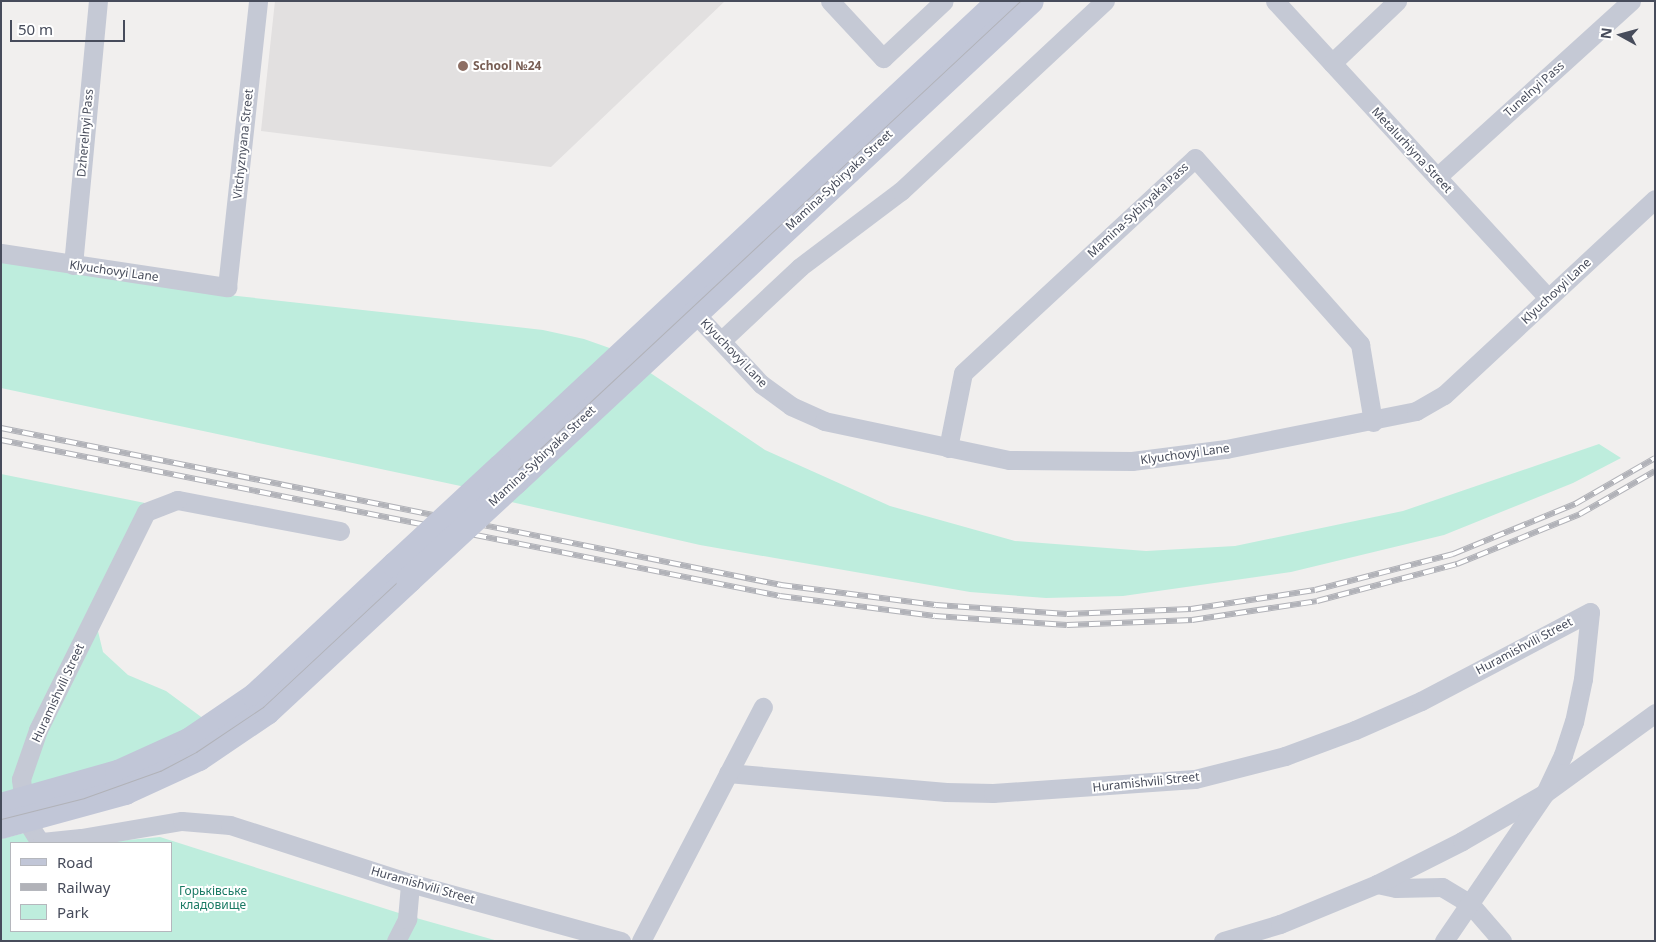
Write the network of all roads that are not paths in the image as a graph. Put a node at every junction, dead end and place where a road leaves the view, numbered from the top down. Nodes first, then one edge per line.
1 (98, 1) edge
2 (258, 1) edge
3 (830, 1) edge
4 (944, 1) edge
5 (1000, 1) edge
6 (1030, 1) edge
7 (1105, 1) edge
8 (1275, 1) edge
9 (1398, 1) edge
10 (1630, 1) edge
11 (1332, 63) junction
12 (1437, 177) junction
13 (1655, 199) edge
14 (1, 253) edge
15 (73, 264) junction
16 (227, 287) joint
17 (1548, 298) junction
18 (689, 306) junction
19 (721, 341) junction
20 (1373, 422) junction
21 (948, 448) junction
22 (340, 531) dead end
23 (763, 707) dead end
24 (1655, 713) edge
25 (728, 773) junction
26 (1545, 793) junction
27 (13, 813) edge
28 (410, 883) junction
29 (1377, 884) junction
30 (1470, 904) junction
31 (396, 941) edge
32 (621, 941) edge
33 (642, 941) edge
34 (1223, 941) edge
35 (1444, 941) edge
36 (1502, 941) edge

1 - 15 street, Dzherelnyi Pass
2 - 16 street, Vitchyznyana Street
3 - 4 street
5 - 18 main road, Mamina-Sybiryaka Street
6 - 18 main road, Mamina-Sybiryaka Street
7 - 19 street
8 - 11 street, Metalurhiyna Street
9 - 11 street
10 - 12 street, Tunelnyi Pass
11 - 12 street, Metalurhiyna Street
12 - 17 street, Metalurhiyna Street
13 - 17 street, Klyuchovyi Lane
14 - 15 street, Klyuchovyi Lane
15 - 16 street, Klyuchovyi Lane
17 - 20 street, Klyuchovyi Lane
18 - 19 street, Klyuchovyi Lane
18 - 27 main road, Mamina-Sybiryaka Street, bridge
19 - 21 street, Klyuchovyi Lane
20 - 21 street, Klyuchovyi Lane
20 - 21 street, Mamina-Sybiryaka Pass
22 - 27 street, Huramishvili Street
23 - 25 street
24 - 26 street
25 - 26 street, Huramishvili Street
25 - 33 street
26 - 29 street
26 - 30 street
27 - 28 street, Huramishvili Street
28 - 31 street
28 - 32 street, Huramishvili Street
29 - 30 street
29 - 34 street
30 - 35 street
30 - 36 street

